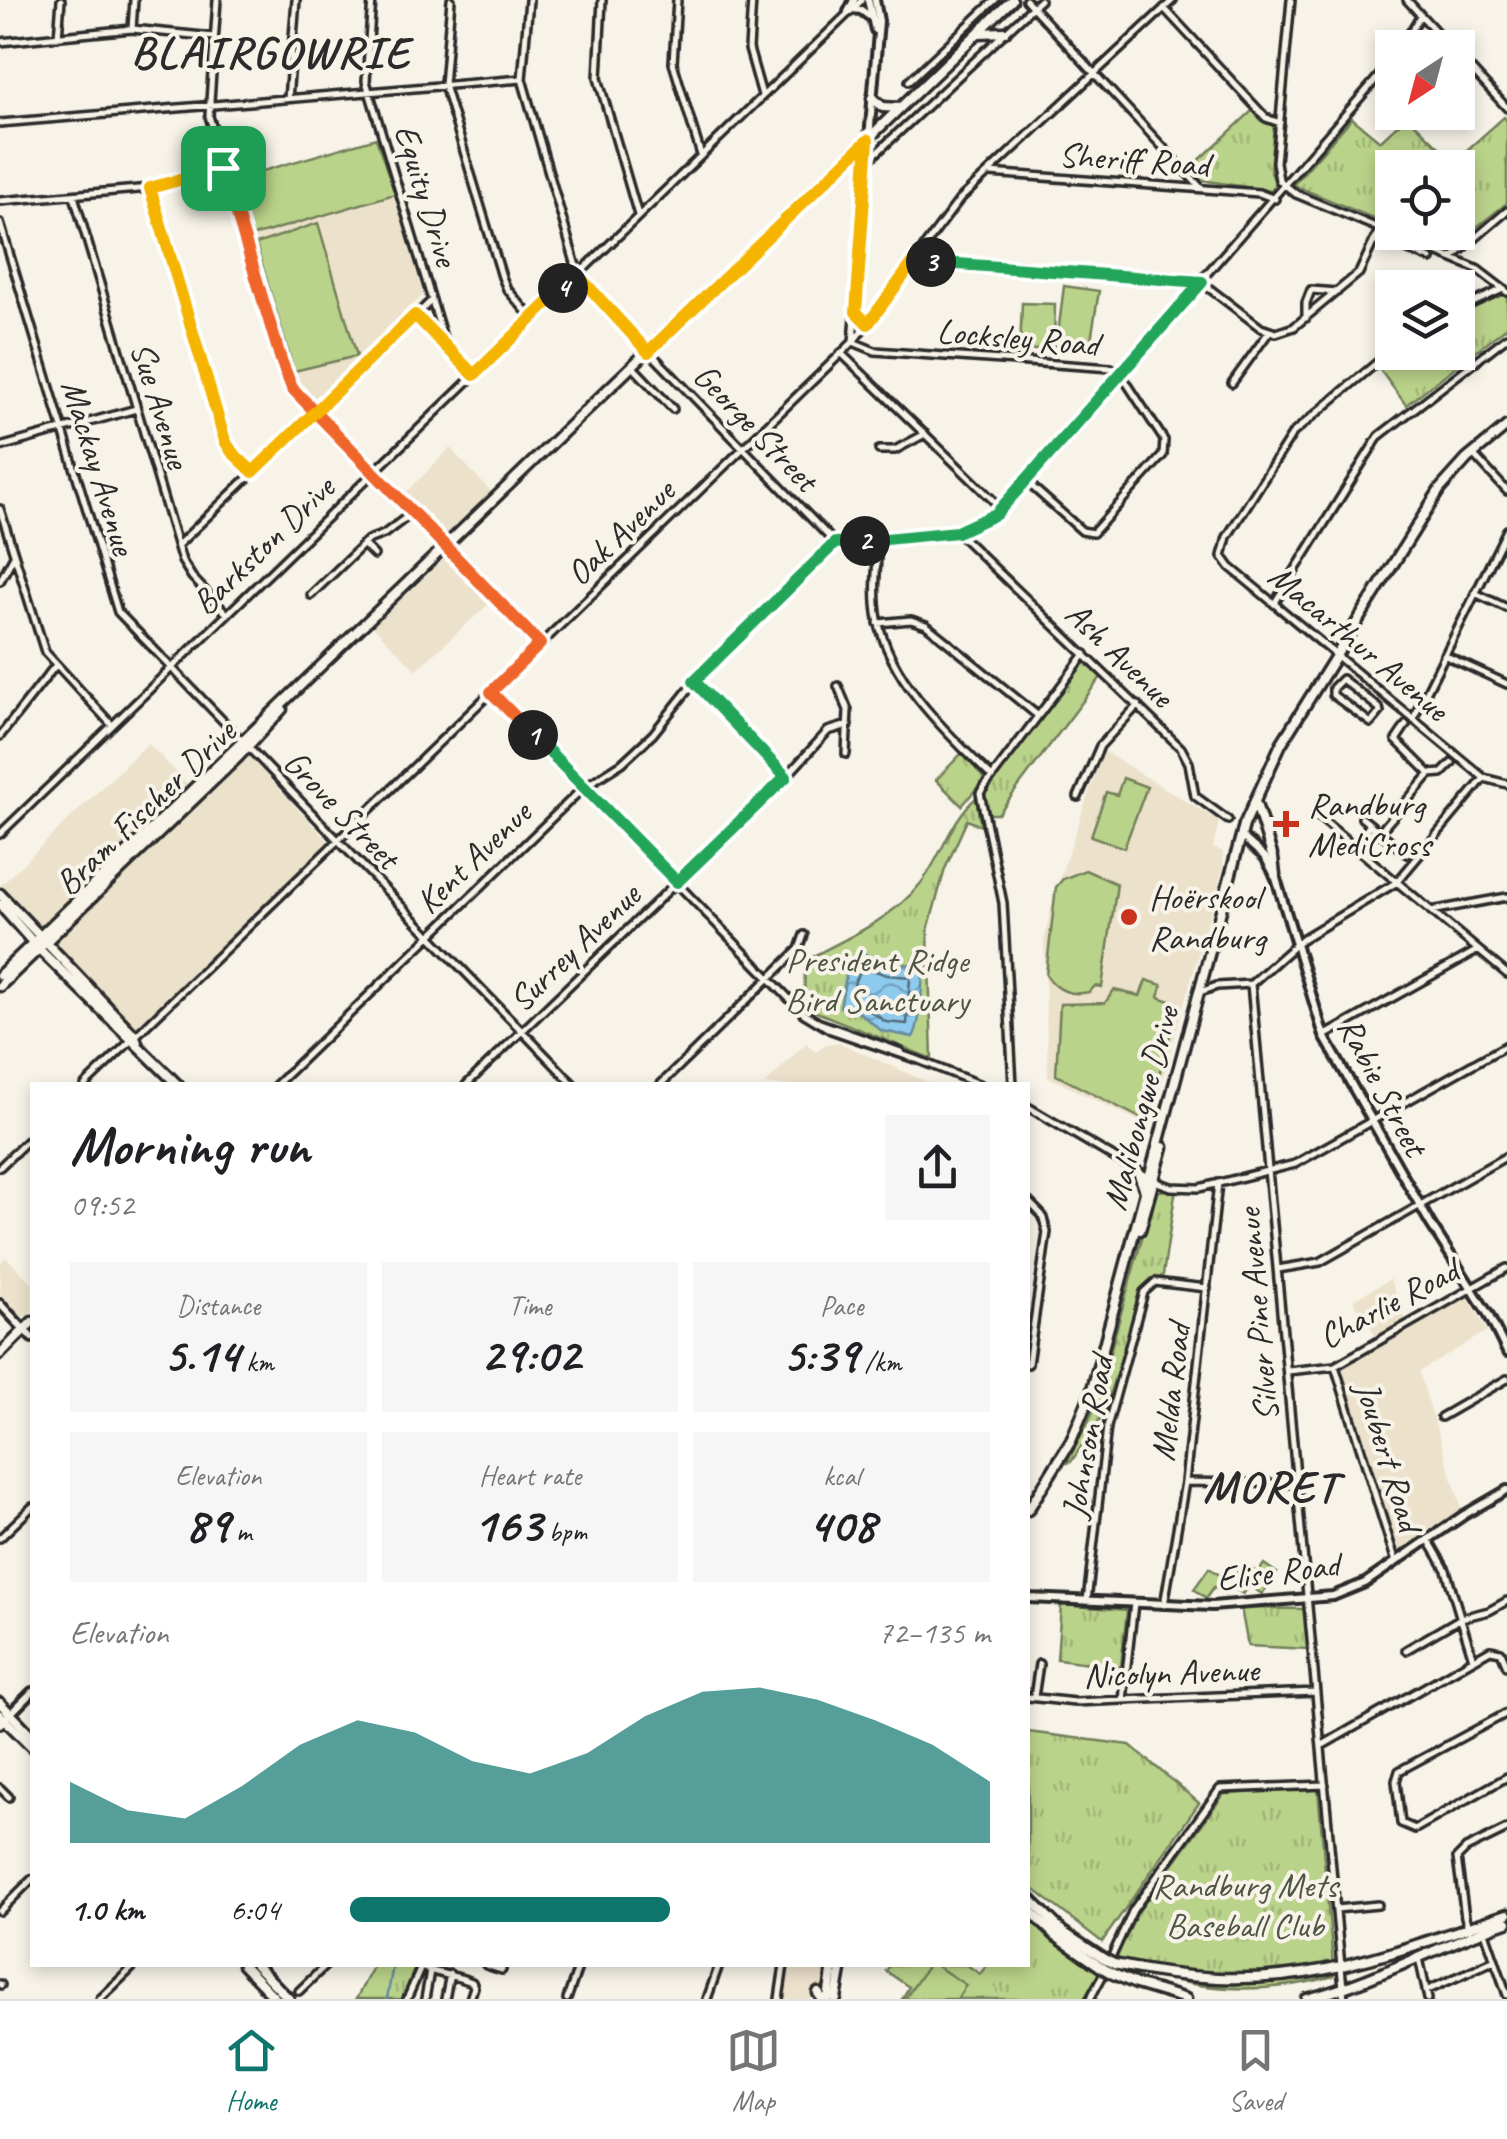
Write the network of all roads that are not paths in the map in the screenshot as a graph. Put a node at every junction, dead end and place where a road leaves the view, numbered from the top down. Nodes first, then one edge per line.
1 (62, 0) edge
2 (134, 0) edge
3 (217, 0) edge
4 (296, 0) edge
5 (372, 0) edge
6 (451, 0) edge
7 (529, 0) edge
8 (602, 0) edge
9 (676, 0) edge
10 (752, 0) edge
11 (854, 0) edge
12 (871, 0) edge
13 (994, 0) edge
14 (1012, 0) edge
15 (1026, 0) edge
16 (1040, 0) edge
17 (1173, 0) edge
18 (1291, 0) edge
19 (1407, 0) edge
20 (1032, 7) junction
21 (1164, 8) junction
22 (849, 11) junction
23 (1421, 15) junction
24 (872, 20) junction
25 (132, 30) junction
26 (1412, 30) edge
27 (1435, 30) edge
28 (876, 32) junction
29 (1005, 32) junction
30 (978, 33) junction
31 (214, 36) junction
32 (58, 37) junction
33 (0, 42) edge
34 (1475, 73) edge
35 (1095, 74) junction
36 (522, 79) junction
37 (908, 81) dead end
38 (1375, 81) edge
39 (444, 86) junction
40 (370, 91) junction
41 (762, 96) junction
42 (872, 98) junction
43 (288, 99) junction
44 (208, 106) junction
45 (900, 108) junction
46 (1507, 108) edge
47 (0, 123) edge
48 (1280, 123) junction
49 (868, 140) junction
50 (701, 155) junction
51 (867, 162) junction
52 (223, 168) junction
53 (988, 173) junction
54 (150, 188) junction
55 (1285, 188) junction
56 (1202, 189) junction
57 (74, 196) junction
58 (1276, 199) junction
59 (0, 202) edge
60 (1507, 211) edge
61 (638, 215) junction
62 (0, 223) edge
63 (1375, 226) edge
64 (1374, 242) joint
65 (1432, 250) edge
66 (1451, 258) junction
67 (915, 260) junction
68 (1430, 260) dead end
69 (577, 274) junction
70 (1202, 282) junction
71 (1505, 290) edge
72 (1337, 292) junction
73 (432, 300) junction
74 (1475, 303) edge
75 (856, 312) junction
76 (415, 315) junction
77 (532, 318) junction
78 (1306, 318) junction
79 (868, 324) junction
80 (1269, 332) junction
81 (1507, 337) edge
82 (852, 342) junction
83 (445, 344) junction
84 (648, 352) junction
85 (841, 354) junction
86 (1375, 364) edge
87 (633, 367) junction
88 (1121, 374) junction
89 (474, 375) junction
90 (1232, 384) dead end
91 (673, 408) dead end
92 (136, 409) junction
93 (314, 412) junction
94 (1507, 428) edge
95 (63, 432) junction
96 (925, 434) junction
97 (0, 446) edge
98 (742, 449) junction
99 (878, 450) dead end
100 (1474, 455) junction
101 (253, 472) junction
102 (373, 473) junction
103 (1026, 482) junction
104 (1507, 491) edge
105 (0, 509) edge
106 (1002, 509) junction
107 (410, 511) junction
108 (1507, 530) edge
109 (957, 532) junction
110 (878, 540) junction
111 (835, 543) junction
112 (364, 544) junction
113 (178, 546) junction
114 (446, 548) junction
115 (374, 555) dead end
116 (14, 556) junction
117 (0, 582) edge
118 (1475, 593) junction
119 (310, 595) dead end
120 (1274, 604) junction
121 (1507, 608) edge
122 (227, 614) junction
123 (878, 623) junction
124 (540, 644) junction
125 (1085, 654) junction
126 (1444, 655) junction
127 (1338, 656) junction
128 (55, 666) junction
129 (172, 668) junction
130 (694, 681) junction
131 (1507, 684) edge
132 (838, 686) dead end
133 (491, 692) junction
134 (1382, 692) junction
135 (200, 698) joint
136 (1373, 703) junction
137 (1138, 706) junction
138 (1038, 716) junction
139 (1413, 719) junction
140 (112, 724) junction
141 (848, 725) junction
142 (1406, 725) dead end
143 (0, 736) edge
144 (244, 745) junction
145 (846, 754) dead end
146 (1452, 763) dead end
147 (1430, 774) junction
148 (992, 776) junction
149 (786, 777) junction
150 (1484, 778) junction
151 (1507, 784) edge
152 (584, 787) junction
153 (1078, 797) dead end
154 (1256, 804) junction
155 (1318, 817) dead end
156 (1362, 818) dead end
157 (1228, 820) dead end
158 (1374, 830) junction
159 (0, 834) edge
160 (1242, 838) junction
161 (337, 840) junction
162 (1356, 847) junction
163 (1406, 854) dead end
164 (1274, 875) junction
165 (677, 882) junction
166 (1396, 882) junction
167 (0, 894) edge
168 (1507, 897) edge
169 (0, 905) edge
170 (1431, 911) junction
171 (804, 935) dead end
172 (430, 936) junction
173 (39, 942) junction
174 (1296, 945) junction
175 (1478, 950) junction
176 (1507, 974) edge
177 (0, 975) edge
178 (770, 978) junction
179 (1207, 978) junction
180 (1252, 984) junction
181 (0, 986) edge
182 (1217, 986) junction
183 (1203, 991) junction
184 (522, 1031) junction
185 (1324, 1036) junction
186 (134, 1040) junction
187 (1507, 1045) edge
188 (88, 1082) edge
189 (175, 1082) edge
190 (279, 1082) edge
191 (469, 1082) edge
192 (571, 1082) edge
193 (663, 1082) edge
194 (974, 1082) edge
195 (1012, 1082) edge
196 (1030, 1108) edge
197 (1372, 1122) junction
198 (30, 1138) edge
199 (1507, 1156) edge
200 (1152, 1165) junction
201 (0, 1167) edge
202 (1136, 1170) junction
203 (1269, 1170) junction
204 (1218, 1183) junction
205 (1152, 1185) junction
206 (1030, 1203) edge
207 (1420, 1206) junction
208 (1507, 1268) edge
209 (1278, 1269) junction
210 (1207, 1288) junction
211 (1472, 1288) junction
212 (0, 1304) edge
213 (30, 1324) edge
214 (25, 1330) junction
215 (30, 1336) edge
216 (1030, 1350) edge
217 (1507, 1352) edge
218 (0, 1354) edge
219 (1335, 1366) junction
220 (1288, 1371) junction
221 (1507, 1379) edge
222 (1441, 1417) dead end
223 (1184, 1482) junction
224 (1298, 1484) junction
225 (1507, 1490) edge
226 (30, 1509) edge
227 (1030, 1510) edge
228 (0, 1538) edge
229 (1428, 1539) junction
230 (1396, 1562) junction
231 (1030, 1598) edge
232 (1308, 1599) junction
233 (1507, 1601) edge
234 (1087, 1602) junction
235 (1134, 1603) junction
236 (1164, 1605) junction
237 (1461, 1618) junction
238 (1406, 1650) dead end
239 (1474, 1658) junction
240 (1039, 1664) dead end
241 (1507, 1666) edge
242 (1316, 1692) junction
243 (30, 1694) edge
244 (1031, 1697) edge
245 (1124, 1700) junction
246 (0, 1703) edge
247 (1507, 1714) edge
248 (4, 1718) edge
249 (30, 1735) edge
250 (30, 1745) edge
251 (1322, 1746) junction
252 (1507, 1776) edge
253 (1325, 1785) junction
254 (0, 1788) edge
255 (9, 1797) dead end
256 (1507, 1829) edge
257 (30, 1881) edge
258 (1030, 1899) edge
259 (1378, 1905) dead end
260 (1336, 1909) junction
261 (0, 1911) edge
262 (1030, 1912) edge
263 (1507, 1914) edge
264 (1507, 1922) edge
265 (1483, 1926) junction
266 (1470, 1931) junction
267 (1419, 1956) junction
268 (1495, 1960) junction
269 (1107, 1966) junction
270 (133, 1967) edge
271 (245, 1967) edge
272 (258, 1967) edge
273 (324, 1967) edge
274 (421, 1967) edge
275 (423, 1967) edge
276 (492, 1967) edge
277 (577, 1967) edge
278 (718, 1967) edge
279 (784, 1967) edge
280 (833, 1967) edge
281 (842, 1967) edge
282 (502, 1970) dead end
283 (430, 1971) junction
284 (450, 1974) junction
285 (1343, 1990) edge
286 (299, 1991) dead end
287 (1290, 1994) dead end
288 (1188, 1995) edge
289 (1427, 1995) edge
290 (1507, 1995) edge
291 (822, 1996) edge
292 (100, 1999) edge
293 (276, 1999) edge
294 (288, 1999) edge
295 (407, 1999) edge
296 (425, 1999) edge
297 (445, 1999) edge
298 (470, 1999) edge
299 (567, 1999) edge
300 (708, 1999) edge
301 (779, 1999) edge
302 (836, 1999) edge
303 (1090, 1999) edge
304 (1307, 1999) edge

1 - 32 street
2 - 25 street
3 - 31 street
4 - 43 street
5 - 40 street, Equity Drive
6 - 39 street
7 - 36 street
8 - 61 street
9 - 50 street
10 - 41 street
11 - 22 street
12 - 22 street, Barkston Drive
12 - 24 street
12 - 28 street
13 - 37 street
14 - 30 main road, Bram Fischer Drive
15 - 20 street
16 - 20 street
17 - 21 street, Oak Avenue
18 - 48 street
19 - 23 street
20 - 29 street
20 - 35 street
21 - 35 street, Oak Avenue
21 - 48 street
22 - 24 street
22 - 41 street, Barkston Drive
23 - 26 street
23 - 27 street
24 - 28 street
25 - 31 street
25 - 32 street
28 - 42 street
29 - 30 main road
29 - 51 street
30 - 45 main road, Bram Fischer Drive
31 - 44 street
32 - 33 street
34 - 46 street
35 - 53 street, Oak Avenue
35 - 56 street
36 - 39 street
36 - 69 street
38 - 55 street
39 - 40 street
39 - 77 street
40 - 43 street
40 - 73 street, Equity Drive
41 - 50 street, Barkston Drive
42 - 45 main road
42 - 49 street
43 - 44 street
44 - 47 street
44 - 52 street
45 - 49 main road, Bram Fischer Drive
48 - 55 street
49 - 51 street
49 - 84 main road, Bram Fischer Drive
50 - 61 street, Barkston Drive
51 - 75 street
52 - 54 street
52 - 93 street
53 - 56 street, Sheriff Road
53 - 67 street, Oak Avenue
54 - 57 street
54 - 101 street
55 - 58 street
55 - 63 street
56 - 58 street, Sheriff Road
57 - 59 street
57 - 92 street, Sue Avenue
58 - 70 street
60 - 66 street
61 - 69 street, Barkston Drive
62 - 95 street, Mackay Avenue
64 - 68 street
64 - 72 street
65 - 66 street
66 - 71 street
67 - 70 street
67 - 79 street, Oak Avenue
69 - 77 street, Barkston Drive
69 - 84 street, George Street
70 - 80 street
70 - 88 street
71 - 74 street
72 - 78 street
72 - 78 street
73 - 76 street
73 - 83 street, Equity Drive
75 - 79 street
75 - 82 street
76 - 83 street, Equity Drive
76 - 93 street
77 - 89 street, Barkston Drive
78 - 80 street
79 - 82 street, Oak Avenue
80 - 90 street
81 - 120 street
82 - 85 street, Oak Avenue
82 - 88 street, Locksley Road
83 - 89 street, Equity Drive
84 - 87 main road, Bram Fischer Drive
84 - 98 street, George Street
85 - 96 street
85 - 98 street, Oak Avenue
86 - 120 street, Macarthur Avenue
87 - 91 street
87 - 114 main road, Bram Fischer Drive
88 - 103 street
88 - 103 street
89 - 102 street, Barkston Drive
92 - 95 street
92 - 113 street, Sue Avenue
93 - 101 street
93 - 102 street
94 - 100 main road, Malibongwe Drive
95 - 97 street
95 - 129 street, Mackay Avenue
96 - 99 street
96 - 106 street
98 - 111 street, George Street
98 - 124 street, Oak Avenue
100 - 104 street
100 - 127 main road, Malibongwe Drive
101 - 113 street
102 - 107 street
102 - 122 street, Barkston Drive
103 - 106 street
105 - 116 street
106 - 109 street
107 - 112 street
107 - 114 street
108 - 118 street
109 - 110 street
109 - 125 street, Ash Avenue
110 - 111 street
110 - 123 street
111 - 130 street, Kent Avenue
112 - 115 street
112 - 119 street
113 - 122 street, Sue Avenue
114 - 124 street
114 - 144 main road, Bram Fischer Drive
116 - 117 street
116 - 128 street
118 - 121 street
118 - 126 street
120 - 127 street, Macarthur Avenue
122 - 129 street, Barkston Drive
123 - 138 street
123 - 148 street
124 - 133 street, Oak Avenue
125 - 137 street, Ash Avenue
125 - 138 street
126 - 131 street
126 - 139 street
127 - 134 street, Macarthur Avenue
127 - 154 main road, Malibongwe Drive
127 - 160 main road, Malibongwe Drive
128 - 140 street
128 - 143 street
129 - 135 street, Mackay Avenue
129 - 140 street, Barkston Drive
130 - 149 street
130 - 152 street, Kent Avenue
132 - 141 street
133 - 152 street
133 - 161 street, Oak Avenue
134 - 136 street
134 - 139 street, Macarthur Avenue
135 - 144 street, Grove Street
136 - 136 street
137 - 153 street
137 - 157 street, Ash Avenue
138 - 148 street
139 - 150 street, Macarthur Avenue
140 - 159 street, Barkston Drive
141 - 145 street
141 - 149 street, Surrey Avenue
142 - 147 street
144 - 161 street, Grove Street
144 - 173 main road, Bram Fischer Drive
146 - 147 street
147 - 158 street
148 - 195 street
149 - 165 street, Surrey Avenue
150 - 151 street, Macarthur Avenue
150 - 166 street
152 - 165 street
152 - 172 street, Kent Avenue
154 - 160 main road, Malibongwe Drive
154 - 164 main road
155 - 162 street
156 - 158 street
158 - 162 street
158 - 163 street
160 - 164 street, Rabie Street
160 - 179 main road, Malibongwe Drive
160 - 200 main road, Malibongwe Drive
161 - 172 street, Grove Street
161 - 186 street, Oak Avenue
162 - 166 street
164 - 174 street, Rabie Street
165 - 178 street
165 - 184 street, Surrey Avenue
166 - 170 street
166 - 174 street
167 - 173 main road
168 - 170 street
169 - 173 main road
170 - 175 street
171 - 178 street
172 - 184 street, Grove Street
172 - 190 street, Kent Avenue
173 - 177 main road, Bram Fischer Drive
173 - 181 main road, Bram Fischer Drive
173 - 186 main road
174 - 180 street
174 - 185 street, Rabie Street
175 - 176 street
175 - 185 street
178 - 193 street
178 - 194 street
179 - 182 street
179 - 183 main road, Malibongwe Drive
180 - 182 street
180 - 203 street, Silver Pine Avenue
182 - 183 street
183 - 205 main road, Malibongwe Drive
184 - 191 street, Surrey Avenue
184 - 192 street, Grove Street
185 - 197 street, Rabie Street
186 - 188 street, Oak Avenue
186 - 189 main road
187 - 197 street
196 - 202 street
197 - 203 street
197 - 207 street, Rabie Street
198 - 201 street
199 - 207 street
200 - 202 main road
200 - 205 main road, Malibongwe Drive
202 - 205 main road
203 - 204 street
203 - 209 street, Silver Pine Avenue
204 - 205 street
204 - 210 street, Melda Road
205 - 227 main road, Malibongwe Drive
206 - 216 street
207 - 209 street
207 - 211 street, Rabie Street
208 - 211 street, Charlie Road
209 - 220 street, Silver Pine Avenue
210 - 223 street, Melda Road
210 - 234 street, Johnson Road
211 - 217 street, Rabie Street
211 - 219 street, Charlie Road
212 - 214 street
213 - 214 main road
214 - 215 street
214 - 218 main road
219 - 220 street, Charlie Road
219 - 230 street, Joubert Road
220 - 224 street, Silver Pine Avenue
221 - 222 street
223 - 224 street
223 - 236 street, Melda Road
224 - 232 street, Silver Pine Avenue
225 - 229 street, Elise Road
226 - 228 street
229 - 230 street, Elise Road
229 - 237 street
230 - 232 street, Elise Road
231 - 234 street, Elise Road
232 - 236 street, Elise Road
232 - 242 street, Silver Pine Avenue
233 - 237 street
234 - 235 street, Elise Road
235 - 236 street, Elise Road
235 - 245 street
237 - 238 street
237 - 239 street
239 - 241 street
239 - 251 street
240 - 244 street
242 - 245 street, Nicolyn Avenue
242 - 251 street, Silver Pine Avenue
243 - 248 street
244 - 245 street, Nicolyn Avenue
246 - 248 main road
247 - 252 street
248 - 249 main road
248 - 250 main road
251 - 253 street, Silver Pine Avenue
253 - 260 street, Silver Pine Avenue
253 - 269 street
254 - 255 street
256 - 266 street
257 - 261 street
258 - 269 main road
259 - 260 street
260 - 285 street, Silver Pine Avenue
262 - 269 main road
263 - 265 main road
264 - 265 main road
265 - 266 main road
265 - 268 street
266 - 267 main road
266 - 285 main road
267 - 285 main road
267 - 289 street
268 - 289 street
268 - 290 street
269 - 288 main road
269 - 303 street
270 - 292 street
271 - 293 main road
272 - 294 main road
273 - 286 street
274 - 295 street
275 - 283 street
276 - 282 street
277 - 299 street
278 - 300 street
279 - 301 street
280 - 291 main road
281 - 302 main road
283 - 284 street
283 - 296 street
284 - 297 street
284 - 298 street
285 - 287 main road
285 - 304 main road

